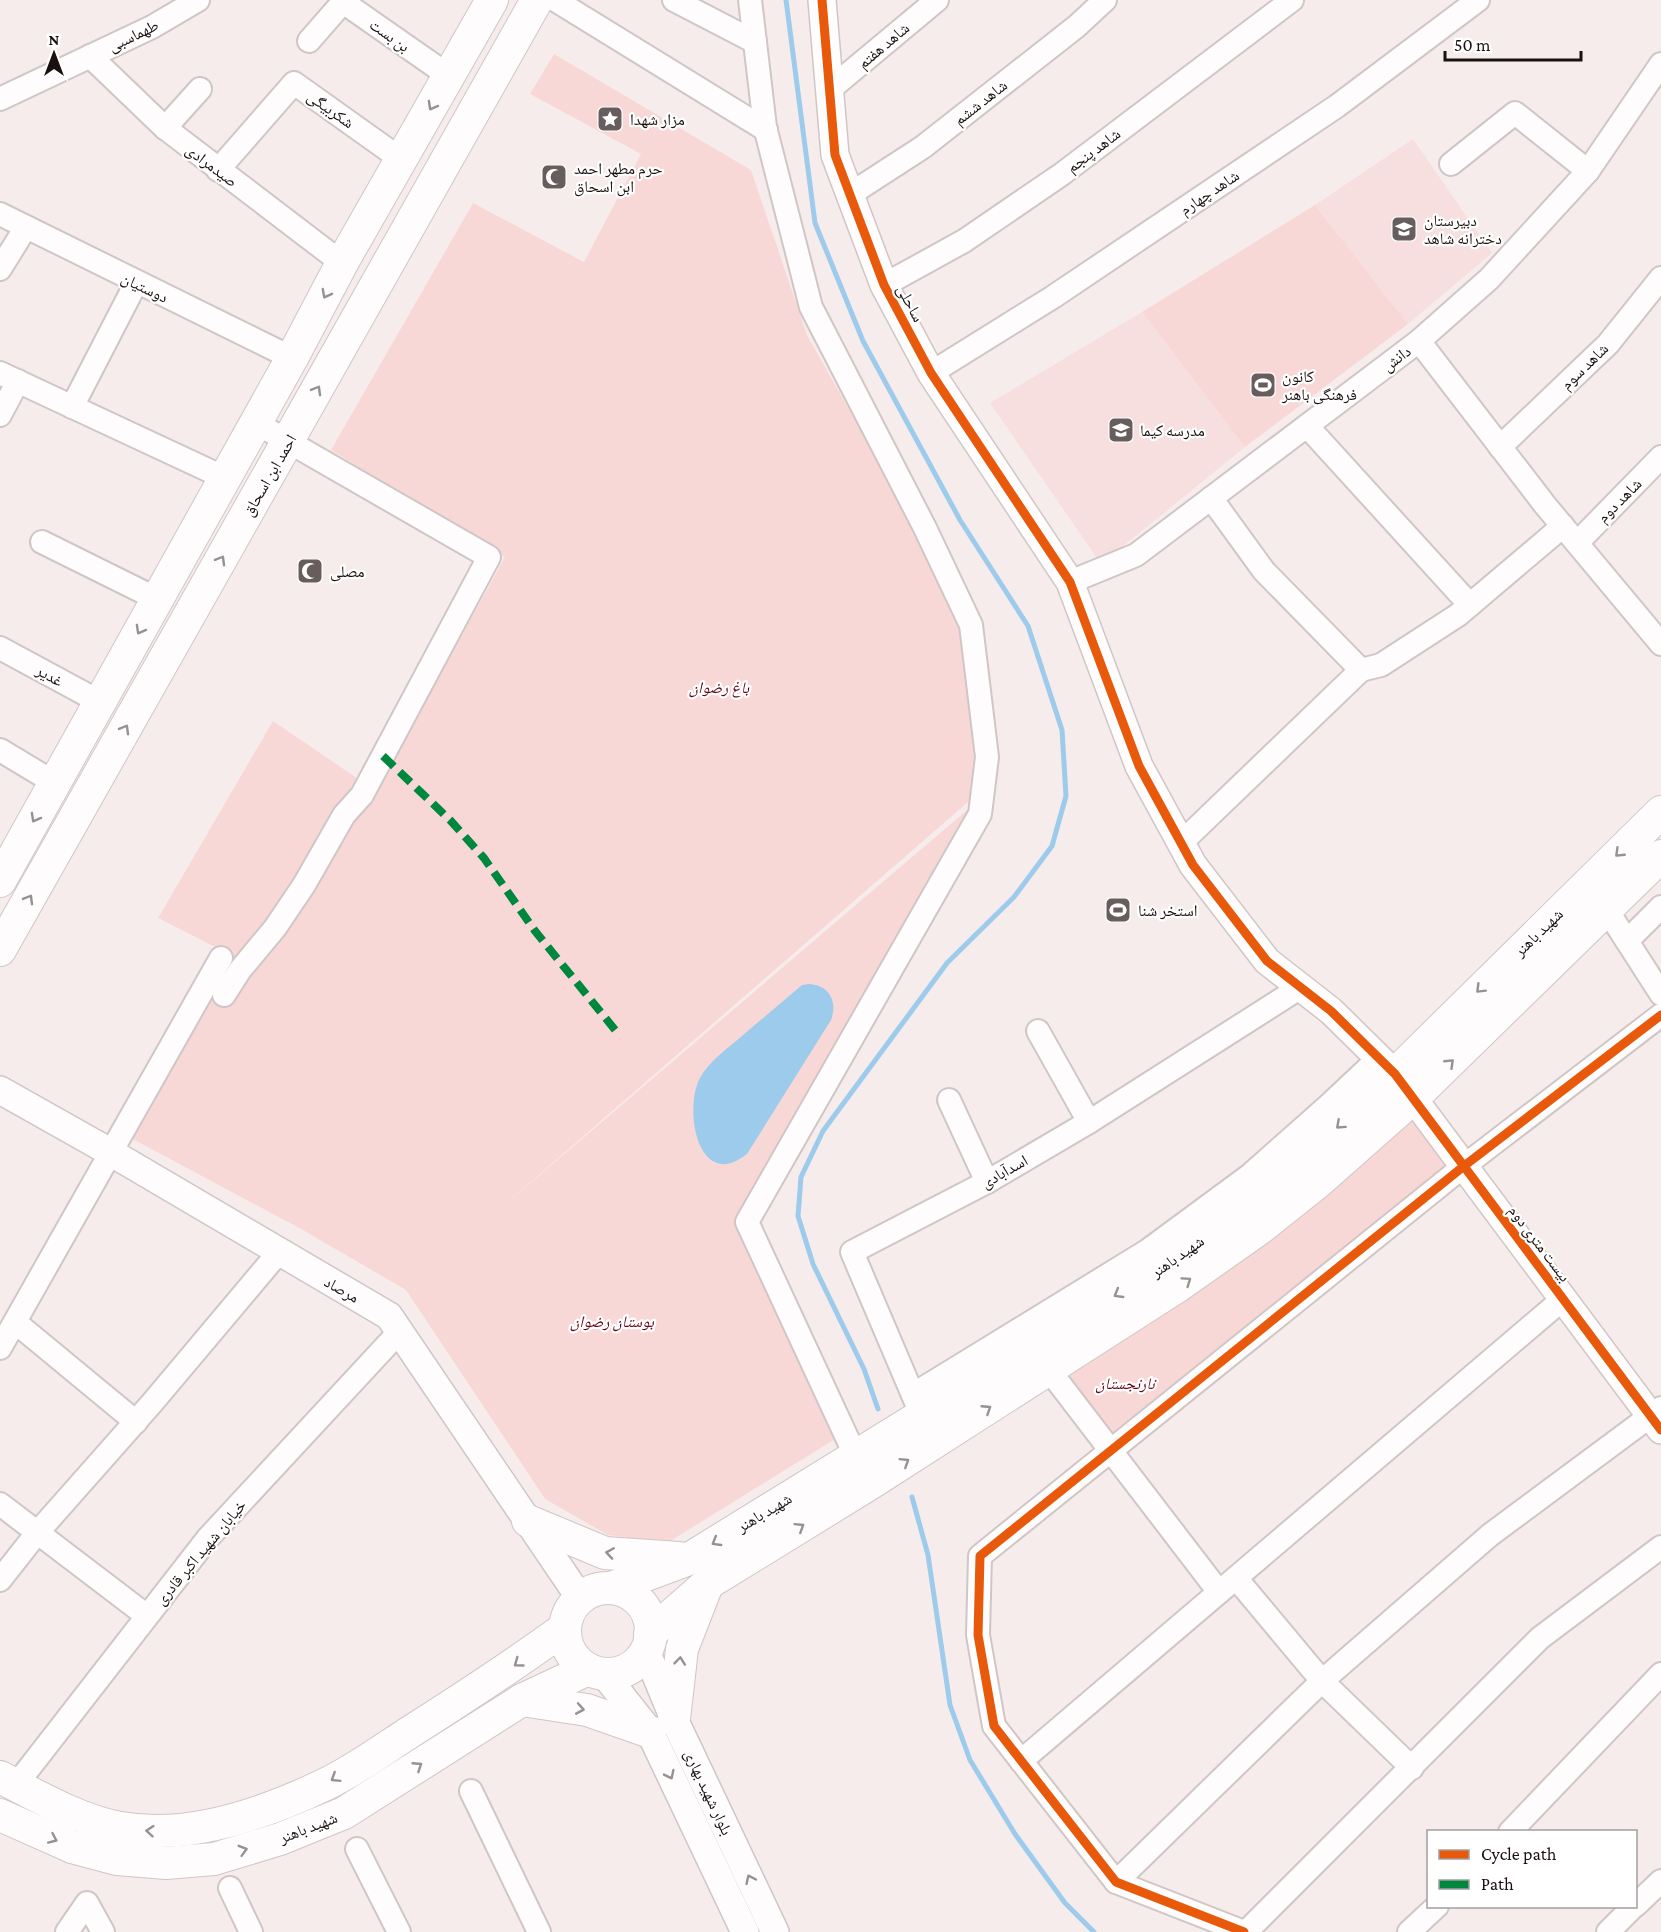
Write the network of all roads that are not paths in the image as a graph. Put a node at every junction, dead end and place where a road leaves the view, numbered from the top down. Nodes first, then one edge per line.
1 (198, 0) edge
2 (492, 0) edge
3 (537, 0) edge
4 (555, 0) edge
5 (674, 0) edge
6 (750, 0) edge
7 (822, 0) edge
8 (938, 0) edge
9 (1106, 0) edge
10 (1292, 0) edge
11 (1478, 0) edge
12 (309, 41) dead end
13 (755, 42) junction
14 (90, 56) junction
15 (1661, 64) edge
16 (449, 76) junction
17 (200, 90) dead end
18 (829, 90) junction
19 (0, 99) edge
20 (165, 128) junction
21 (766, 130) junction
22 (402, 159) junction
23 (1451, 164) dead end
24 (218, 170) junction
25 (1588, 171) junction
26 (849, 195) junction
27 (0, 214) edge
28 (26, 227) junction
29 (342, 263) junction
30 (0, 269) edge
31 (1661, 278) edge
32 (136, 283) junction
33 (884, 285) junction
34 (1419, 341) junction
35 (292, 358) junction
36 (932, 373) junction
37 (9, 377) edge
38 (72, 407) junction
39 (0, 416) edge
40 (256, 423) junction
41 (1307, 426) junction
42 (289, 440) junction
43 (1500, 447) junction
44 (1661, 458) edge
45 (225, 478) junction
46 (1211, 498) junction
47 (1570, 534) junction
48 (42, 542) dead end
49 (1070, 582) junction
50 (157, 599) junction
51 (1470, 605) junction
52 (1660, 642) edge
53 (0, 648) edge
54 (1361, 670) junction
55 (100, 702) junction
56 (0, 750) edge
57 (55, 783) junction
58 (1661, 812) edge
59 (1181, 843) junction
60 (1661, 856) edge
61 (0, 881) edge
62 (1661, 907) edge
63 (1606, 910) junction
64 (1627, 941) junction
65 (0, 950) edge
66 (221, 958) dead end
67 (1301, 987) junction
68 (224, 994) dead end
69 (1661, 994) edge
70 (1661, 1015) edge
71 (1038, 1031) dead end
72 (1396, 1076) junction
73 (0, 1090) edge
74 (949, 1100) dead end
75 (1089, 1122) junction
76 (110, 1152) junction
77 (1464, 1166) junction
78 (987, 1182) junction
79 (279, 1252) junction
80 (1563, 1299) junction
81 (15, 1322) junction
82 (400, 1331) junction
83 (0, 1348) edge
84 (1049, 1370) junction
85 (918, 1404) junction
86 (1657, 1418) edge
87 (136, 1422) junction
88 (1110, 1450) junction
89 (863, 1470) junction
90 (0, 1504) edge
91 (528, 1521) junction
92 (37, 1533) junction
93 (1661, 1547) edge
94 (689, 1559) junction
95 (0, 1580) edge
96 (707, 1584) junction
97 (1227, 1585) junction
98 (611, 1588) junction
99 (580, 1598) junction
100 (147, 1616) junction
101 (565, 1628) junction
102 (648, 1642) junction
103 (596, 1671) junction
104 (1660, 1676) edge
105 (1322, 1681) junction
106 (522, 1700) junction
107 (662, 1726) junction
108 (1021, 1761) junction
109 (1412, 1768) junction
110 (12, 1783) edge
111 (471, 1791) dead end
112 (2, 1816) edge
113 (1512, 1830) edge
114 (357, 1849) dead end
115 (1661, 1881) edge
116 (1116, 1882) junction
117 (230, 1888) dead end
118 (1637, 1904) edge
119 (1435, 1908) edge
120 (1633, 1908) edge
121 (67, 1932) edge
122 (103, 1932) edge
123 (251, 1932) edge
124 (399, 1932) edge
125 (539, 1932) edge
126 (745, 1932) edge
127 (775, 1932) edge
128 (1245, 1932) edge
129 (1409, 1932) edge
130 (1608, 1932) edge

1 - 14 street, طهماسبی
2 - 16 main road
42 -> 3 main road, احمد ابن اسحاق
4 - 21 street
5 - 13 street
6 - 13 street
7 - 18 street, ساحلی
8 - 18 street, شاهد هفتم
9 - 26 street, شاهد ششم
10 - 33 street, شاهد پنجم
11 - 36 street, شاهد چهارم
12 - 16 street, بن بست
13 - 21 street
14 - 19 street, طهماسبی
14 - 20 street, صیدمرادی
15 - 25 street, دانش
16 -> 22 main road
17 - 20 street
18 - 26 street, ساحلی
20 - 24 street, صیدمرادی
21 - 89 street
22 - 24 street, شکربیگی
22 - 29 main road
23 - 25 street
24 - 29 street, صیدمرادی
25 - 34 street, دانش
26 - 33 street, ساحلی
27 - 28 street, دوستیان
28 - 30 street
28 - 32 street, دوستیان
29 -> 35 main road
31 - 43 street, شاهد سوم
32 - 35 street, دوستیان
32 - 38 street
33 - 36 street, ساحلی
34 - 41 street, دانش
34 - 43 street
35 - 40 main road
36 - 49 street, ساحلی
37 - 38 street
37 - 39 street
38 - 45 street
40 - 42 street
40 - 45 main road
41 - 46 street, دانش
41 - 51 street
65 -> 42 main road, احمد ابن اسحاق
42 - 68 street
43 - 47 street
44 - 47 street, شاهد دوم
45 - 50 main road
46 - 49 street, دانش
46 - 54 street
47 - 51 street, شاهد دوم
47 - 52 street
48 - 50 street
49 - 59 street, ساحلی
50 -> 55 main road
51 - 54 street, شاهد دوم
53 - 55 street, غدیر
54 - 59 street
55 - 57 main road
56 - 57 street
57 -> 61 main road
58 -> 72 main road, شهید باهنر
59 - 67 street, بیست متری دوم
60 - 63 main road, شهید باهنر
62 - 64 street
63 - 64 street
72 -> 63 main road, شهید باهنر
64 - 69 street
66 - 76 street
67 - 72 street, بیست متری دوم
67 - 75 street, اسدآبادی
70 - 77 street
71 - 75 street
72 - 77 street, بیست متری دوم
84 -> 72 main road, شهید باهنر
72 - 85 main road, شهید باهنر
73 - 76 street, مرصاد
74 - 78 street
75 - 78 street, اسدآبادی
76 - 79 street, مرصاد
76 - 81 street
77 - 80 street, بیست متری دوم
77 - 88 street
78 - 85 street, اسدآبادی
79 - 82 street, مرصاد
79 - 87 street
80 - 86 street, بیست متری دوم
80 - 97 street
81 - 83 street
81 - 87 street
82 - 91 street, مرصاد
82 - 100 street, خیابان شهید اکبر قادری
84 - 88 street
89 -> 84 main road, شهید باهنر
85 - 89 main road, شهید باهنر
86 - 105 street
87 - 92 street
88 - 97 street
88 - 108 street
89 -> 94 main road, شهید باهنر
96 -> 89 main road, شهید باهنر
90 - 92 street
94 -> 91 main road
91 - 99 street, مرصاد
92 - 95 street
92 - 100 street
93 - 109 street
94 - 98 main road, شهید باهنر
96 - 102 main road, شهید باهنر
107 -> 96 main road
97 - 105 street
97 - 108 street
98 - 99 main road
98 - 102 main road
99 - 101 main road
100 - 110 street, خیابان شهید اکبر قادری
101 - 103 main road
101 -> 110 main road, شهید باهنر
102 - 103 main road
102 - 107 street, بلوار شهید بهاری
103 - 106 main road, شهید باهنر
103 - 107 street, بلوار شهید بهاری
104 - 113 street
105 - 109 street
105 - 116 street
106 -> 107 main road
112 -> 106 main road, شهید باهنر
107 -> 126 street, بلوار شهید بهاری
127 -> 107 street, بلوار شهید بهاری
108 - 116 street
109 - 128 street
110 - 112 main road
111 - 125 street
114 - 124 street
115 - 118 street
116 - 128 street
117 - 123 street
119 - 129 street
120 - 130 street
121 - 122 street

